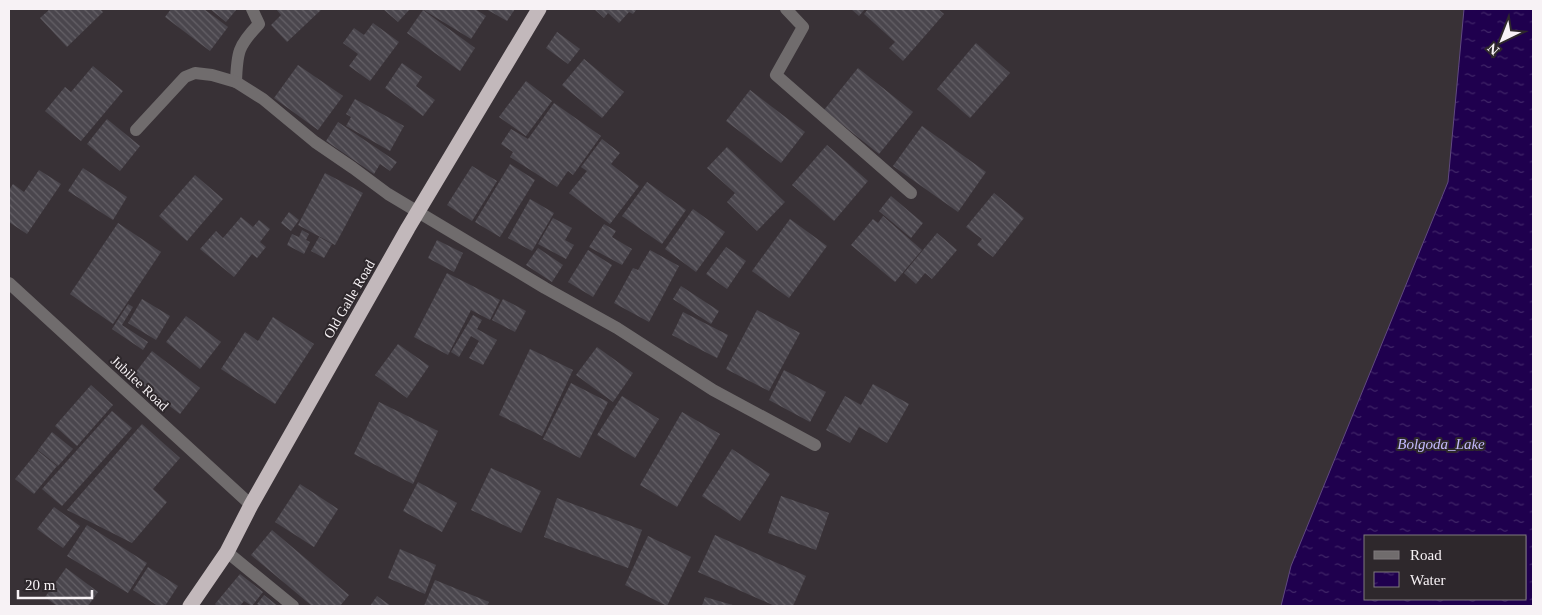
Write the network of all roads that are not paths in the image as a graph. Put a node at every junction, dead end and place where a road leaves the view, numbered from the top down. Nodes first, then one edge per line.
1 (252, 9) edge
2 (539, 9) edge
3 (786, 9) edge
4 (236, 82) junction
5 (136, 130) dead end
6 (911, 193) dead end
7 (418, 212) junction
8 (9, 283) edge
9 (815, 445) dead end
10 (251, 505) junction
11 (227, 552) junction
12 (190, 606) edge
13 (293, 606) edge

1 - 4 street
2 - 7 highway, Old Galle Road
3 - 6 street
4 - 5 street
4 - 7 street
7 - 9 street
7 - 10 highway, Old Galle Road
8 - 10 street, Jubilee Road
10 - 11 highway, Old Galle Road
11 - 12 highway, Old Galle Road
11 - 13 street

